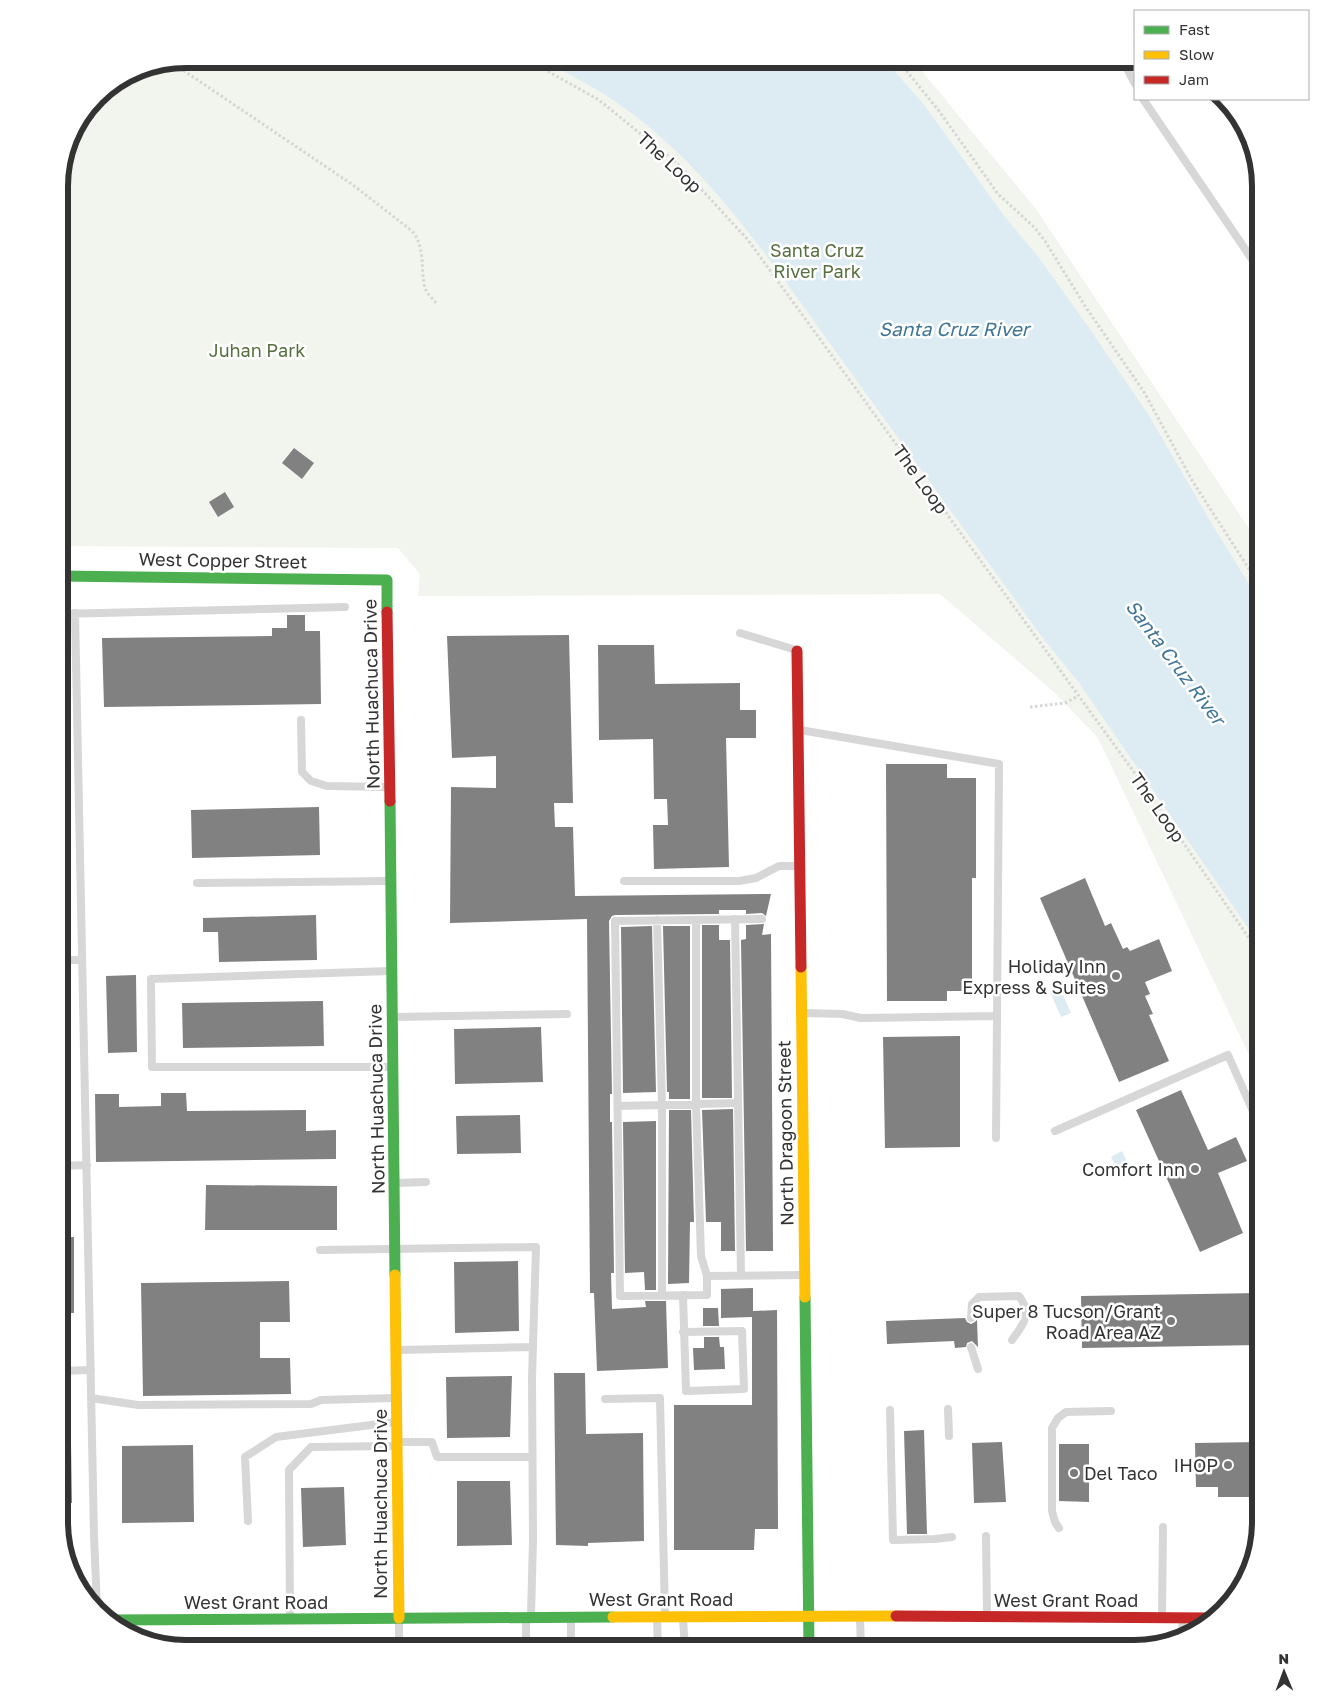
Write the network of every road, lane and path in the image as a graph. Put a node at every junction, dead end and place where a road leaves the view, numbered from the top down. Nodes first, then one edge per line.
1 (181, 68) edge
2 (542, 68) edge
3 (905, 68) edge
4 (1127, 68) edge
5 (1134, 82) edge
6 (1144, 100) edge
7 (1252, 259) edge
8 (437, 304) dead end
9 (1252, 574) edge
10 (68, 576) edge
11 (387, 580) joint
12 (345, 606) dead end
13 (68, 613) edge
14 (75, 613) junction
15 (740, 633) dead end
16 (797, 650) joint
17 (1078, 696) junction
18 (1030, 707) dead end
19 (301, 720) dead end
20 (798, 729) junction
21 (390, 786) junction
22 (800, 866) junction
23 (391, 881) junction
24 (624, 881) dead end
25 (198, 883) dead end
26 (735, 919) junction
27 (762, 919) dead end
28 (657, 920) junction
29 (696, 920) junction
30 (1252, 942) edge
31 (68, 960) edge
32 (82, 960) junction
33 (392, 971) junction
34 (802, 1013) junction
35 (568, 1014) dead end
36 (997, 1016) junction
37 (392, 1018) junction
38 (393, 1067) junction
39 (738, 1103) junction
40 (696, 1104) junction
41 (662, 1105) junction
42 (618, 1106) junction
43 (1252, 1109) edge
44 (1055, 1131) dead end
45 (996, 1138) dead end
46 (68, 1166) edge
47 (86, 1166) junction
48 (426, 1182) dead end
49 (394, 1183) junction
50 (395, 1249) junction
51 (320, 1250) dead end
52 (804, 1275) junction
53 (707, 1276) junction
54 (741, 1276) junction
55 (683, 1295) junction
56 (662, 1296) junction
57 (972, 1318) dead end
58 (683, 1332) junction
59 (1012, 1340) dead end
60 (533, 1347) junction
61 (972, 1347) dead end
62 (396, 1350) junction
63 (978, 1369) dead end
64 (91, 1370) junction
65 (68, 1371) edge
66 (91, 1398) junction
67 (397, 1398) junction
68 (605, 1400) dead end
69 (948, 1409) dead end
70 (890, 1410) dead end
71 (1111, 1411) dead end
72 (397, 1422) junction
73 (949, 1436) dead end
74 (398, 1444) junction
75 (532, 1457) junction
76 (248, 1522) dead end
77 (1059, 1528) dead end
78 (1163, 1528) dead end
79 (952, 1536) dead end
80 (986, 1536) dead end
81 (97, 1599) edge
82 (683, 1616) junction
83 (808, 1616) junction
84 (860, 1616) junction
85 (571, 1617) junction
86 (661, 1617) junction
87 (987, 1617) junction
88 (399, 1618) junction
89 (528, 1618) junction
90 (1162, 1618) junction
91 (1182, 1618) junction
92 (1201, 1618) edge
93 (290, 1619) junction
94 (125, 1623) edge
95 (1182, 1628) edge
96 (399, 1640) edge
97 (527, 1640) edge
98 (572, 1640) edge
99 (659, 1640) edge
100 (684, 1640) edge
101 (809, 1640) edge
102 (861, 1640) edge

1 - 8 path
2 - 17 path, The Loop
3 - 9 path
4 - 5 lane
6 - 7 lane
10 - 11 street, West Copper Street
11 - 21 street, North Huachuca Drive
12 - 14 lane
13 - 14 lane
14 - 32 lane
15 - 16 lane
16 - 20 street, North Dragoon Street
17 - 18 path
17 - 30 path, The Loop
19 - 21 lane
20 - 22 street, North Dragoon Street
20 - 36 lane
21 - 23 street, North Huachuca Drive
22 - 24 lane
22 - 34 street, North Dragoon Street
23 - 25 lane
23 - 33 street, North Huachuca Drive
26 - 27 lane
26 - 29 lane
26 - 39 lane
28 - 29 lane
28 - 41 lane
28 - 42 lane
29 - 40 lane
31 - 32 lane
32 - 47 lane
33 - 37 street, North Huachuca Drive
33 - 38 lane
34 - 36 lane
34 - 52 street, North Dragoon Street
35 - 37 lane
36 - 45 lane
37 - 38 street, North Huachuca Drive
38 - 49 street, North Huachuca Drive
39 - 40 lane
39 - 54 lane
40 - 41 lane
40 - 53 lane
41 - 42 lane
41 - 56 lane
42 - 56 lane
43 - 44 lane
46 - 47 lane
47 - 64 lane
48 - 49 lane
49 - 50 street, North Huachuca Drive
50 - 51 lane
50 - 60 lane
50 - 62 street, North Huachuca Drive
52 - 54 lane
52 - 83 street, North Dragoon Street
53 - 54 lane
53 - 55 lane
55 - 56 lane
55 - 58 lane
57 - 59 lane
58 - 58 lane
60 - 62 lane
60 - 75 lane
61 - 63 lane
62 - 67 street, North Huachuca Drive
64 - 65 lane
64 - 66 lane
66 - 67 lane
66 - 81 lane
67 - 72 street, North Huachuca Drive
68 - 86 lane
69 - 73 lane
70 - 79 lane
71 - 77 lane
72 - 74 street, North Huachuca Drive
72 - 76 lane
74 - 75 lane
74 - 88 street, North Huachuca Drive
74 - 93 lane
75 - 89 lane
78 - 90 lane
80 - 87 lane
82 - 83 street, West Grant Road
82 - 86 street, West Grant Road
82 - 100 lane
83 - 84 street, West Grant Road
83 - 101 street, North Dragoon Street
84 - 87 street, West Grant Road
84 - 102 lane
85 - 86 street, West Grant Road
85 - 89 street, West Grant Road
85 - 98 lane
86 - 99 lane
87 - 90 street, West Grant Road
88 - 89 street, West Grant Road
88 - 93 street, West Grant Road
88 - 96 lane
89 - 97 lane
90 - 91 street, West Grant Road
91 - 92 street, West Grant Road
91 - 95 lane
93 - 94 street, West Grant Road

